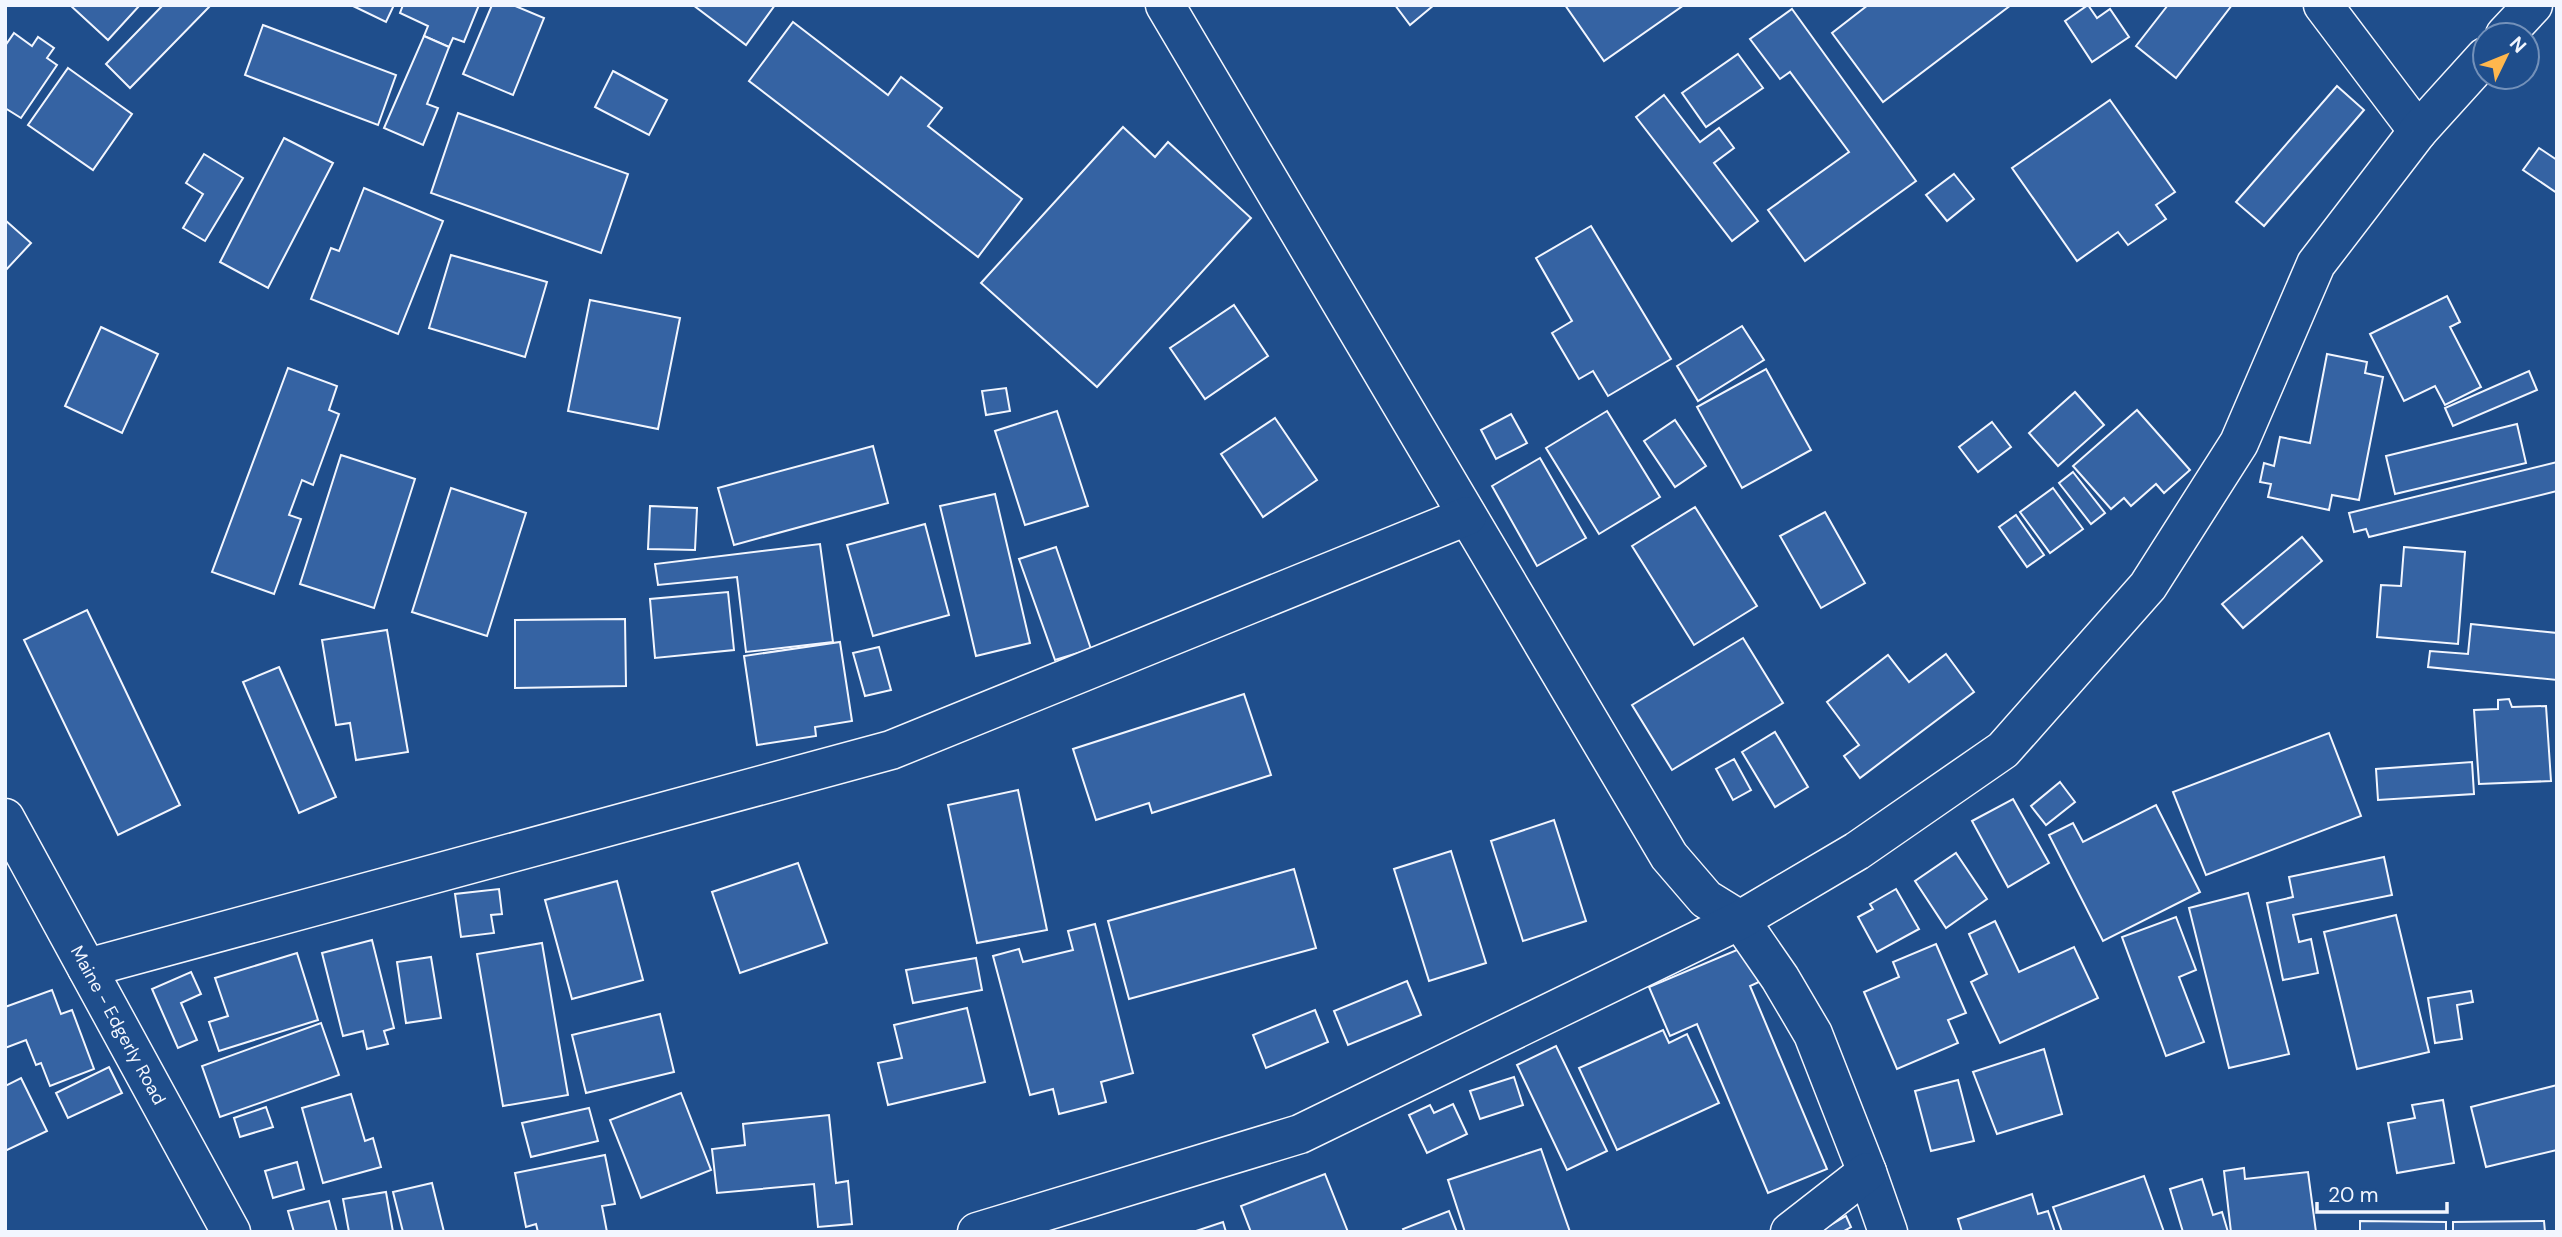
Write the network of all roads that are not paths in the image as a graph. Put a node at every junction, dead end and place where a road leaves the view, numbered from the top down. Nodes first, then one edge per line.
1 (1165, 5) edge
2 (2323, 5) edge
3 (2533, 5) edge
4 (2518, 21) edge
5 (2471, 72) edge
6 (2418, 131) junction
7 (1467, 516) junction
8 (5, 818) edge
9 (1740, 920) junction
10 (87, 968) junction
11 (1867, 1171) junction
12 (231, 1232) edge
13 (977, 1232) edge
14 (1790, 1232) edge
15 (1888, 1232) edge

1 - 7 street
2 - 6 street
3 - 4 street
5 - 6 street
6 - 9 street
7 - 9 street
7 - 10 street
8 - 10 street, Maine - Edgerly Road
9 - 11 street
9 - 13 street
10 - 12 street, Maine - Edgerly Road
11 - 14 street
11 - 15 street

